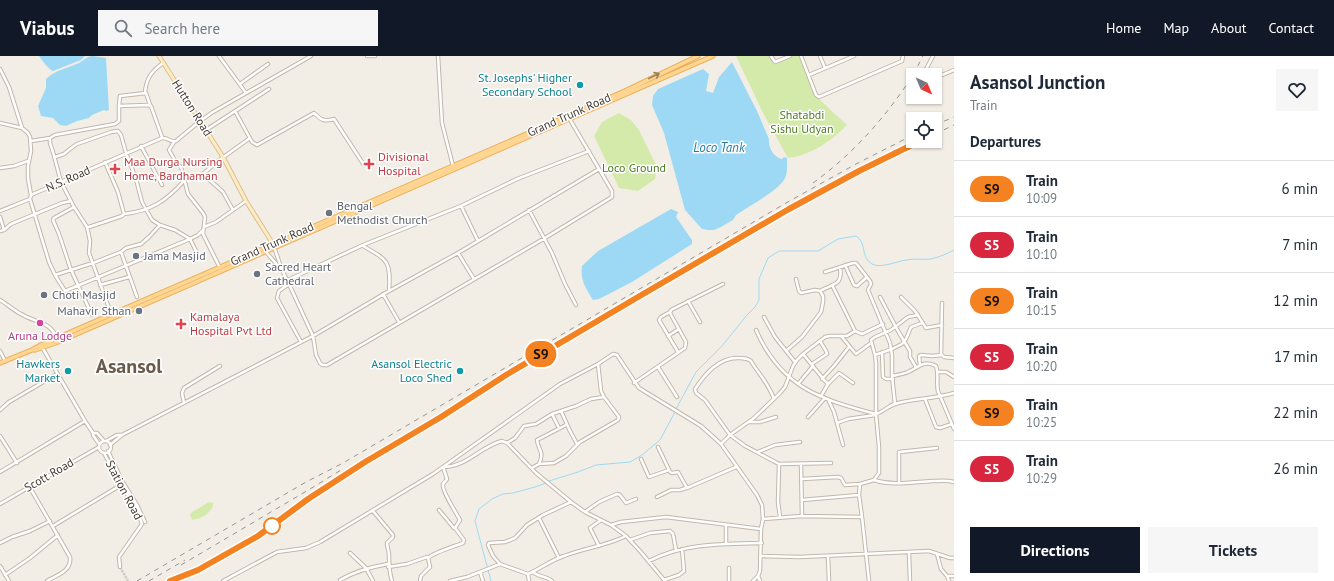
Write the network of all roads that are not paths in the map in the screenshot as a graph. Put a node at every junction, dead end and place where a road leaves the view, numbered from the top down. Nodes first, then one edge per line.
1 (159, 56) edge
2 (219, 56) edge
3 (311, 56) edge
4 (367, 56) edge
5 (375, 56) edge
6 (438, 56) edge
7 (698, 56) edge
8 (713, 56) edge
9 (771, 56) edge
10 (790, 56) edge
11 (801, 56) edge
12 (820, 56) edge
13 (854, 56) edge
14 (903, 56) edge
15 (933, 56) edge
16 (163, 62) junction
17 (268, 64) dead end
18 (825, 68) junction
19 (927, 68) edge
20 (0, 69) edge
21 (954, 70) edge
22 (809, 75) junction
23 (942, 75) edge
24 (240, 84) junction
25 (269, 89) dead end
26 (145, 93) junction
27 (246, 93) junction
28 (150, 105) junction
29 (120, 106) junction
30 (235, 110) junction
31 (569, 118) junction
32 (200, 121) junction
33 (0, 123) edge
34 (22, 128) junction
35 (206, 130) junction
36 (50, 138) junction
37 (162, 138) junction
38 (250, 138) junction
39 (31, 141) junction
40 (174, 142) junction
41 (141, 146) junction
42 (589, 151) junction
43 (126, 153) junction
44 (223, 157) junction
45 (55, 158) junction
46 (28, 161) junction
47 (104, 162) junction
48 (364, 166) dead end
49 (453, 166) junction
50 (0, 168) edge
51 (599, 169) junction
52 (184, 181) junction
53 (61, 182) junction
54 (162, 185) dead end
55 (31, 195) junction
56 (30, 199) junction
57 (71, 201) junction
58 (246, 201) junction
59 (461, 206) junction
60 (74, 207) junction
61 (145, 209) junction
62 (233, 210) junction
63 (529, 210) junction
64 (0, 211) edge
65 (124, 214) junction
66 (34, 215) junction
67 (0, 217) edge
68 (160, 225) junction
69 (87, 227) junction
70 (204, 228) junction
71 (4, 230) junction
72 (0, 231) edge
73 (545, 238) junction
74 (190, 239) junction
75 (478, 241) junction
76 (273, 244) junction
77 (363, 245) junction
78 (274, 248) junction
79 (121, 252) junction
80 (266, 252) junction
81 (458, 253) junction
82 (198, 255) dead end
83 (93, 263) junction
84 (126, 266) junction
85 (845, 266) junction
86 (840, 267) junction
87 (220, 268) junction
88 (71, 270) junction
89 (282, 270) junction
90 (825, 272) dead end
91 (55, 275) junction
92 (130, 277) junction
93 (867, 277) junction
94 (97, 278) junction
95 (796, 279) dead end
96 (474, 280) junction
97 (289, 282) junction
98 (723, 284) dead end
99 (100, 285) junction
100 (832, 285) junction
101 (78, 286) junction
102 (820, 290) junction
103 (389, 291) junction
104 (383, 294) junction
105 (137, 297) dead end
106 (880, 297) dead end
107 (901, 297) dead end
108 (0, 300) edge
109 (688, 301) junction
110 (942, 303) dead end
111 (576, 306) dead end
112 (109, 308) dead end
113 (670, 312) junction
114 (92, 315) dead end
115 (918, 315) junction
116 (764, 317) dead end
117 (399, 322) junction
118 (700, 322) dead end
119 (883, 324) junction
120 (922, 324) junction
121 (942, 325) junction
122 (896, 327) junction
123 (679, 329) junction
124 (756, 330) dead end
125 (855, 331) junction
126 (887, 332) junction
127 (313, 336) junction
128 (668, 336) junction
129 (841, 336) junction
130 (57, 338) junction
131 (820, 341) junction
132 (905, 341) junction
133 (301, 342) junction
134 (871, 343) junction
135 (42, 346) junction
136 (849, 347) junction
137 (892, 349) junction
138 (0, 351) edge
139 (786, 351) junction
140 (678, 352) junction
141 (882, 352) junction
142 (803, 354) junction
143 (875, 355) junction
144 (942, 356) junction
145 (954, 358) edge
146 (4, 361) junction
147 (795, 362) junction
148 (0, 363) edge
149 (598, 364) junction
150 (813, 365) junction
151 (920, 365) junction
152 (220, 366) dead end
153 (658, 367) junction
154 (916, 367) junction
155 (937, 372) junction
156 (57, 374) junction
157 (892, 377) junction
158 (954, 377) edge
159 (790, 378) junction
160 (822, 379) junction
161 (634, 383) junction
162 (853, 383) dead end
163 (798, 384) junction
164 (828, 384) junction
165 (954, 393) edge
166 (821, 396) junction
167 (940, 396) junction
168 (604, 397) junction
169 (677, 397) dead end
170 (826, 398) junction
171 (924, 398) junction
172 (774, 399) junction
173 (184, 402) junction
174 (895, 404) junction
175 (0, 410) edge
176 (561, 411) junction
177 (552, 414) junction
178 (876, 414) junction
179 (776, 417) dead end
180 (808, 417) dead end
181 (85, 421) junction
182 (749, 422) junction
183 (837, 423) junction
184 (952, 424) junction
185 (566, 425) junction
186 (558, 428) junction
187 (954, 429) edge
188 (94, 433) junction
189 (122, 435) junction
190 (730, 435) junction
191 (0, 436) edge
192 (105, 441) junction
193 (800, 442) dead end
194 (507, 443) junction
195 (577, 444) junction
196 (721, 444) junction
197 (99, 445) junction
198 (110, 445) junction
199 (843, 445) dead end
200 (658, 447) dead end
201 (937, 448) dead end
202 (108, 452) junction
203 (758, 452) junction
204 (104, 453) junction
205 (641, 459) dead end
206 (17, 463) junction
207 (831, 463) dead end
208 (539, 464) junction
209 (779, 464) junction
210 (801, 464) junction
211 (443, 467) junction
212 (736, 467) junction
213 (532, 468) junction
214 (669, 470) junction
215 (0, 472) edge
216 (802, 479) junction
217 (874, 480) junction
218 (954, 482) edge
219 (899, 483) junction
220 (860, 484) junction
221 (121, 485) junction
222 (29, 486) junction
223 (686, 488) junction
224 (859, 495) junction
225 (657, 497) dead end
226 (636, 499) dead end
227 (802, 500) junction
228 (571, 502) junction
229 (0, 504) edge
230 (439, 510) dead end
231 (372, 511) junction
232 (585, 512) junction
233 (802, 516) junction
234 (780, 517) junction
235 (862, 517) junction
236 (539, 518) junction
237 (763, 519) junction
238 (601, 520) junction
239 (50, 521) junction
240 (144, 523) junction
241 (611, 525) junction
242 (726, 525) junction
243 (53, 526) junction
244 (455, 528) junction
245 (761, 529) junction
246 (58, 535) junction
247 (626, 536) junction
248 (630, 540) junction
249 (0, 543) edge
250 (762, 543) junction
251 (726, 544) junction
252 (599, 546) junction
253 (682, 549) junction
254 (676, 550) junction
255 (350, 553) dead end
256 (908, 553) junction
257 (867, 554) junction
258 (937, 554) junction
259 (761, 556) junction
260 (828, 556) junction
261 (428, 558) junction
262 (559, 558) junction
263 (954, 558) edge
264 (649, 561) junction
265 (499, 564) junction
266 (0, 566) edge
267 (388, 566) junction
268 (120, 567) tunnel mouth
269 (366, 568) junction
270 (729, 568) dead end
271 (481, 572) junction
272 (532, 572) junction
273 (528, 574) junction
274 (5, 575) junction
275 (758, 576) junction
276 (947, 576) junction
277 (954, 576) edge
278 (340, 580) edge
279 (9, 581) edge
280 (47, 581) edge
281 (223, 581) edge
282 (373, 581) edge
283 (392, 581) edge
284 (420, 581) edge
285 (450, 581) edge
286 (483, 581) edge
287 (529, 581) edge
288 (552, 581) edge
289 (665, 581) edge
290 (729, 581) edge
291 (753, 581) edge
292 (760, 581) edge
293 (828, 581) edge
294 (869, 581) edge
295 (910, 581) edge
296 (949, 581) edge

1 - 16 street, Hutton Road
2 - 24 street
3 - 27 street
4 - 5 street
6 - 49 street
31 -> 7 main road, Grand Trunk Road
8 - 31 main road
9 - 10 street
11 - 22 street
12 - 18 street
13 - 18 street
14 - 22 street
15 - 19 street
16 - 26 street
16 - 32 street, Hutton Road
17 - 24 street
18 - 22 street
20 - 34 street
21 - 23 street
24 - 27 street
25 - 30 street
26 - 28 street
26 - 29 street
27 - 32 street
28 - 29 street
28 - 37 street
29 - 36 street
30 - 35 street
30 - 38 street
31 - 42 street
31 - 49 main road, Grand Trunk Road
31 - 78 main road
32 - 35 street, Hutton Road
32 - 40 street
33 - 34 street
34 - 39 street
35 - 44 street, Hutton Road
36 - 39 street
36 - 45 street
37 - 40 street
37 - 41 street, N.S. Road
38 - 44 street
38 - 48 street
39 - 46 street
40 - 52 street
41 - 43 street, N.S. Road
41 - 54 street
42 - 51 street
42 - 59 street
43 - 45 street
43 - 47 street, N.S. Road
43 - 61 street
44 - 58 street, Hutton Road
44 - 62 street
45 - 53 street
46 - 50 street
46 - 55 street
47 - 53 street, N.S. Road
47 - 65 street
49 - 76 main road, Grand Trunk Road
51 - 63 street
51 - 73 street
52 - 61 street
52 - 70 street
53 - 55 street, N.S. Road
53 - 57 street
55 - 56 street, N.S. Road
56 - 64 street
56 - 66 street
57 - 60 street
57 - 66 street
58 - 62 street
58 - 76 street, Hutton Road
59 - 75 street
59 - 77 street
60 - 69 street
60 - 88 street
61 - 65 street
61 - 68 street
62 - 70 street
63 - 73 street
63 - 75 street
65 - 69 street
66 - 71 street
66 - 91 street
67 - 71 street
68 - 74 street
68 - 79 street
69 - 83 street
70 - 74 street
70 - 87 street
71 - 72 street
73 - 96 street
73 - 111 street
74 - 82 street
74 - 84 street
75 - 81 street
76 - 78 street
76 - 87 main road, Grand Trunk Road
77 - 97 street
77 - 103 street
78 - 80 main road
78 - 89 street
79 - 83 street
79 - 84 street
80 - 89 street
80 - 135 main road
81 - 96 street
81 - 103 street
83 - 88 street
83 - 94 street
84 - 92 street
84 - 94 street
85 - 86 street
85 - 93 street
85 - 93 street
86 - 90 street
86 - 100 street
87 - 130 main road, Grand Trunk Road
88 - 91 street
88 - 101 street
89 - 97 street
91 - 101 street
92 - 99 street
92 - 105 street
93 - 119 street
94 - 99 street
94 - 101 street
95 - 102 street
96 - 117 street
97 - 127 street
97 - 133 street
98 - 109 street
99 - 112 street
100 - 102 street
100 - 125 street
101 - 114 street
102 - 139 street
103 - 104 street
104 - 117 street
104 - 127 street
106 - 122 street
107 - 115 street
108 - 130 street
109 - 113 street
109 - 118 street
110 - 121 street
113 - 123 street
113 - 128 street
115 - 120 street
115 - 122 street
116 - 139 street
117 - 127 street
119 - 125 street
119 - 126 street
120 - 121 street
120 - 132 street
121 - 144 street
122 - 126 street
122 - 132 street
123 - 128 street
123 - 140 street
124 - 159 street
125 - 129 street
126 - 134 street
126 - 137 street
127 - 133 street
128 - 140 street
129 - 131 street
129 - 136 street
130 - 135 main road, Grand Trunk Road
131 - 142 street
131 - 150 street
132 - 137 street
132 - 154 street
133 - 173 street
134 - 136 street
134 - 143 street
135 - 146 main road, Grand Trunk Road
135 - 156 street
136 - 160 street
137 - 141 street
137 - 157 street
138 - 146 street
139 - 147 street
140 - 153 street
141 - 143 street
141 - 157 street
142 - 147 street
142 - 150 street
143 - 178 street
144 - 145 street
144 - 151 street
146 - 148 main road, Grand Trunk Road
147 - 159 street
149 - 161 street
149 - 168 street
149 - 211 street
150 - 160 street
150 - 163 street
151 - 154 street
151 - 155 street
152 - 173 street
153 - 161 street
153 - 169 street
154 - 157 street
155 - 158 street
155 - 167 street
156 - 175 street
156 - 181 street
157 - 174 street
159 - 163 street
159 - 172 street
160 - 164 street
161 - 196 street
162 - 164 street
163 - 166 street
164 - 166 street
165 - 167 street
166 - 170 street
167 - 171 street
167 - 184 street
168 - 176 street
168 - 195 street
170 - 178 street
170 - 180 street
170 - 183 street
171 - 174 street
171 - 184 street
172 - 182 street
172 - 190 street
173 - 189 street
174 - 178 street
176 - 177 street
176 - 185 street
177 - 186 street
177 - 194 street
178 - 183 street
178 - 217 street
179 - 182 street
181 - 188 street
181 - 206 street
182 - 190 street
183 - 199 street
184 - 187 street
185 - 186 street
185 - 195 street
186 - 208 street
188 - 192 street
188 - 197 street
189 - 192 street
189 - 198 street
190 - 196 street
190 - 203 street
191 - 206 street
192 - 197 street
192 - 198 street
193 - 203 street
194 - 211 street
194 - 213 street
195 - 208 street
196 - 212 street
197 - 204 street
197 - 222 street, Scott Road
198 - 202 street
200 - 214 street
201 - 219 street
202 - 204 street
202 - 240 street, Station Road
203 - 209 street
204 - 221 street, Station Road
205 - 214 street
206 - 215 street
207 - 210 street
208 - 213 street
209 - 210 street
209 - 234 street
210 - 216 street
211 - 231 street
211 - 244 street
212 - 223 street
212 - 237 street
213 - 228 street
214 - 223 street
216 - 220 street
216 - 227 street
217 - 219 street
217 - 220 street
218 - 219 street
220 - 224 street
221 - 240 street, Station Road
221 - 243 street
222 - 229 street, Scott Road
222 - 239 street
223 - 225 street
224 - 227 street
224 - 235 street
226 - 232 street
227 - 233 street
228 - 232 street
228 - 236 street
230 - 244 street
231 - 267 street
231 - 281 street
232 - 238 street
233 - 234 street
233 - 235 street
234 - 237 street
235 - 257 street
236 - 262 street
236 - 265 street
237 - 245 street
238 - 241 street
238 - 252 street
239 - 243 street
239 - 249 street
240 - 268 street, Station Road
241 - 242 street
241 - 247 street
242 - 245 street
242 - 251 street
243 - 246 street
244 - 261 street
245 - 250 street
246 - 274 street
246 - 280 street
247 - 248 street
247 - 252 street
248 - 254 street
248 - 264 street
250 - 251 street
250 - 259 street
251 - 253 street
252 - 262 street
253 - 254 street
253 - 289 street
254 - 264 street
255 - 269 street
256 - 257 street
256 - 258 street
256 - 295 street
257 - 260 street
257 - 294 street
258 - 263 street
258 - 276 street
259 - 260 street
259 - 275 street
260 - 293 street
261 - 267 street
261 - 284 street
262 - 272 street
264 - 289 street
265 - 271 street
265 - 273 street
266 - 274 street
267 - 269 street
267 - 283 street
269 - 278 street
269 - 282 street
270 - 290 street
271 - 285 street
271 - 286 street
272 - 273 street
272 - 288 street
273 - 287 street
274 - 279 street
275 - 291 street
275 - 292 street
276 - 277 street
276 - 296 street

